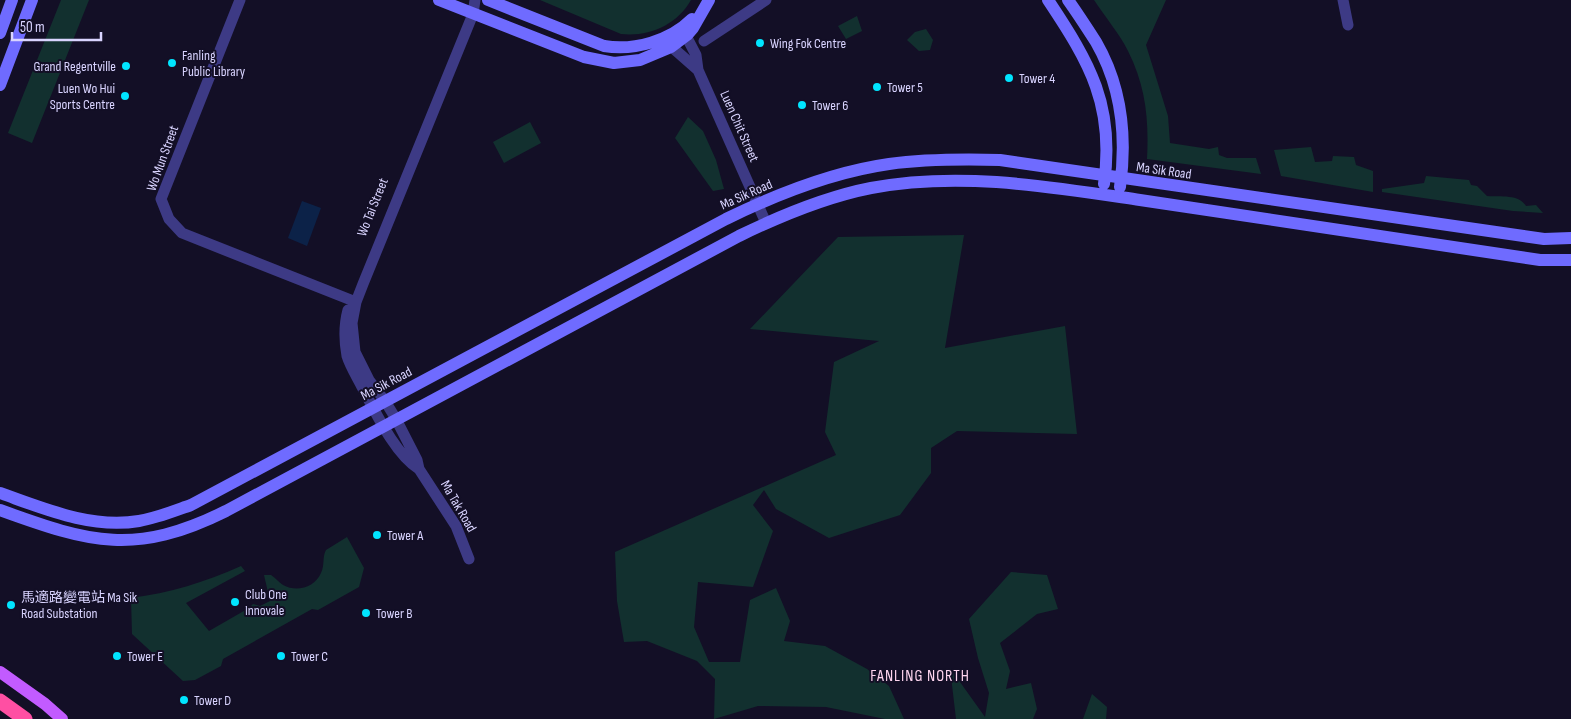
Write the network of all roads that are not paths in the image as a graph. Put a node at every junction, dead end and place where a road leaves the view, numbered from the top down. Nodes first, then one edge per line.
1 (12, 0) edge
2 (32, 0) edge
3 (240, 0) edge
4 (439, 0) edge
5 (488, 0) edge
6 (766, 0) edge
7 (1048, 0) edge
8 (1068, 0) edge
9 (1343, 0) edge
10 (707, 3) edge
11 (472, 6) edge
12 (1348, 25) dead end
13 (684, 32) junction
14 (0, 33) edge
15 (704, 41) dead end
16 (666, 42) junction
17 (698, 70) junction
18 (0, 85) edge
19 (1105, 177) junction
20 (1121, 179) junction
21 (1102, 194) junction
22 (1119, 197) junction
23 (758, 205) junction
24 (766, 223) junction
25 (1571, 238) edge
26 (1571, 260) edge
27 (353, 300) junction
28 (385, 401) junction
29 (372, 407) junction
30 (396, 420) junction
31 (384, 426) junction
32 (420, 469) junction
33 (0, 493) edge
34 (0, 510) edge
35 (469, 559) dead end
36 (0, 672) edge
37 (0, 701) edge
38 (25, 719) edge
39 (62, 719) edge

1 - 14 main road
2 - 18 main road
3 - 27 street, Wo Mun Street
4 - 11 main road
5 - 16 main road
6 - 15 street
7 - 19 main road
8 - 20 main road
9 - 12 street
10 - 13 main road
11 - 16 main road
11 - 27 street, Wo Tai Street
13 - 16 main road
13 - 17 street, Luen Chit Street
16 - 17 street, Luen Chit Street
17 - 23 street, Luen Chit Street
19 - 20 main road, Ma Sik Road
19 - 21 main road
19 - 23 main road, Ma Sik Road
20 - 22 main road
20 - 25 main road, Ma Sik Road
21 - 22 main road
21 - 24 main road
22 - 26 main road
23 - 24 street, Luen Chit Street
23 - 28 main road, Ma Sik Road
24 - 30 main road
27 - 28 street, Wo Tai Street
27 - 29 street, Wo Tai Street
28 - 29 main road, Ma Sik Road
28 - 30 street, Wo Tai Street
29 - 31 street, Wo Tai Street
29 - 33 main road, Ma Sik Road
30 - 31 main road
30 - 32 street, Ma Tak Road
31 - 32 street, Ma Tak Road
31 - 34 main road
32 - 35 street, Ma Tak Road
36 - 39 main road
37 - 38 highway

